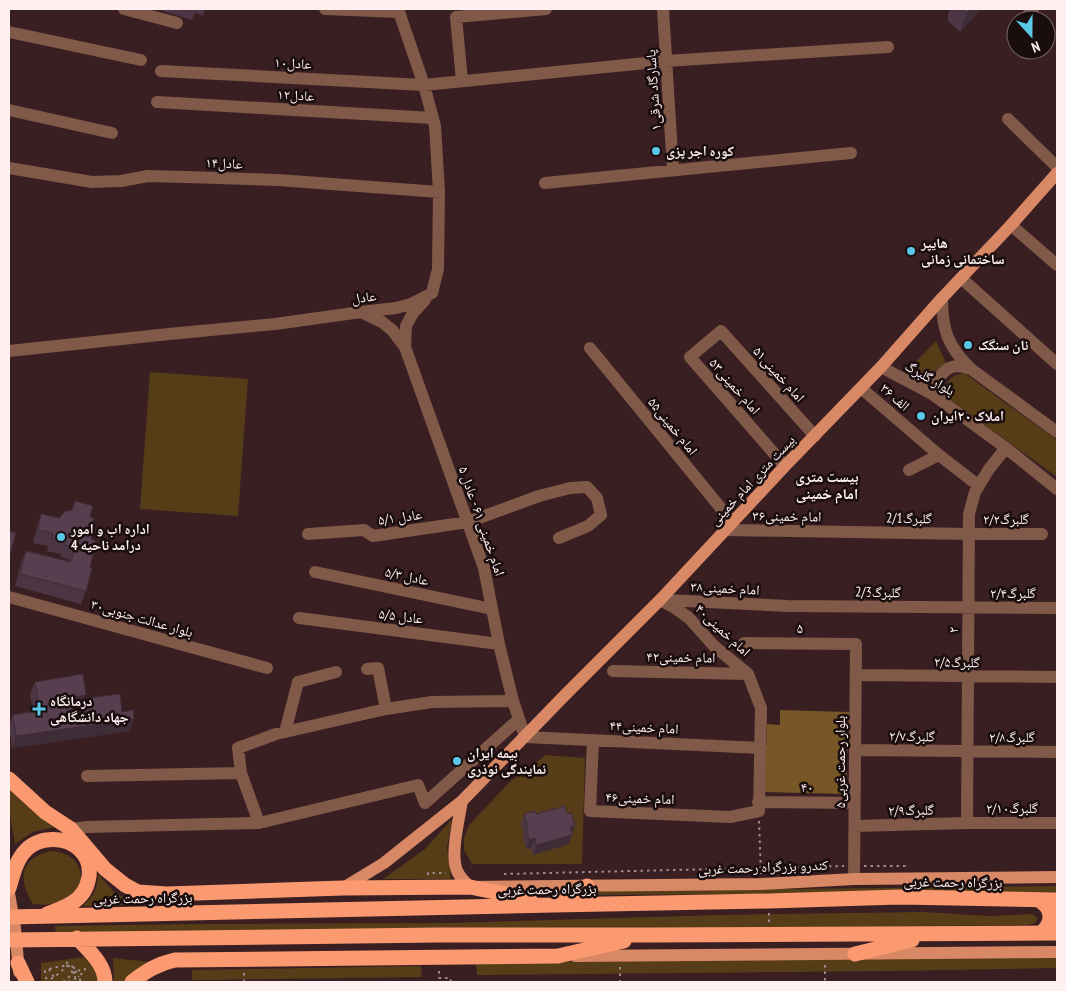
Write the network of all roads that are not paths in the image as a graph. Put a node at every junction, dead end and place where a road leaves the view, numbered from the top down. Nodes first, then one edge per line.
1 (124, 9) edge
2 (325, 9) edge
3 (546, 9) edge
4 (663, 9) edge
5 (399, 10) edge
6 (177, 23) dead end
7 (9, 32) edge
8 (888, 47) dead end
9 (141, 60) dead end
10 (666, 61) junction
11 (161, 71) dead end
12 (462, 81) junction
13 (424, 85) junction
14 (157, 102) dead end
15 (9, 110) edge
16 (433, 118) junction
17 (1008, 118) dead end
18 (112, 133) dead end
19 (851, 153) dead end
20 (1057, 167) edge
21 (9, 168) edge
22 (673, 170) junction
23 (1057, 173) edge
24 (545, 183) dead end
25 (439, 192) junction
26 (1011, 225) junction
27 (1057, 265) edge
28 (962, 278) junction
29 (432, 293) junction
30 (942, 298) junction
31 (361, 312) junction
32 (721, 331) joint
33 (404, 347) junction
34 (590, 348) dead end
35 (9, 351) edge
36 (1057, 364) edge
37 (881, 367) junction
38 (971, 369) junction
39 (861, 388) junction
40 (944, 402) junction
41 (1057, 432) edge
42 (815, 436) junction
43 (1006, 448) junction
44 (939, 455) junction
45 (785, 466) junction
46 (908, 470) dead end
47 (978, 486) junction
48 (1057, 489) edge
49 (468, 522) junction
50 (729, 527) junction
51 (848, 532) joint
52 (308, 534) dead end
53 (969, 534) junction
54 (1042, 534) dead end
55 (559, 538) dead end
56 (315, 572) dead end
57 (9, 597) edge
58 (660, 600) junction
59 (788, 606) joint
60 (968, 608) junction
61 (1057, 608) edge
62 (492, 609) junction
63 (299, 618) dead end
64 (744, 643) dead end
65 (499, 644) junction
66 (856, 644) joint
67 (267, 668) dead end
68 (366, 669) dead end
69 (613, 671) dead end
70 (336, 672) dead end
71 (748, 674) junction
72 (856, 675) junction
73 (967, 677) junction
74 (1057, 677) edge
75 (512, 701) junction
76 (386, 709) junction
77 (518, 720) junction
78 (286, 732) junction
79 (525, 737) junction
80 (593, 740) junction
81 (761, 748) junction
82 (856, 750) junction
83 (968, 752) junction
84 (1057, 752) edge
85 (241, 773) junction
86 (87, 776) dead end
87 (9, 779) edge
88 (462, 801) junction
89 (855, 803) junction
90 (758, 806) junction
91 (259, 823) junction
92 (967, 823) junction
93 (1057, 823) edge
94 (855, 826) junction
95 (71, 829) junction
96 (1057, 877) edge
97 (854, 879) junction
98 (587, 886) junction
99 (470, 887) junction
100 (9, 888) edge
101 (343, 888) junction
102 (9, 893) edge
103 (1038, 900) junction
104 (1057, 900) edge
105 (554, 905) junction
106 (38, 917) junction
107 (11, 928) edge
108 (1041, 933) junction
109 (1057, 933) edge
110 (936, 934) junction
111 (650, 935) junction
112 (77, 938) junction
113 (1057, 952) edge
114 (855, 954) junction
115 (558, 956) junction
116 (18, 963) junction
117 (20, 982) edge
118 (27, 982) edge
119 (106, 982) edge
120 (132, 982) edge

1 - 6 street
2 - 5 street
3 - 12 street
4 - 10 street, پاسارگاد شرقی۱
5 - 13 street
7 - 9 street
8 - 10 street, عادل۱۰
10 - 12 street, عادل۱۰
10 - 22 street, پاسارگاد شرقی۱
11 - 13 street, عادل۱۰
12 - 13 street, عادل۱۰
13 - 16 street
14 - 16 street, عادل۱۲
15 - 18 street
16 - 25 street
17 - 20 street
19 - 22 street
21 - 25 street, عادل۱۴
22 - 24 street
23 - 26 main road, بیست متری امام خمینی
25 - 29 street
26 - 27 street
26 - 28 main road, بیست متری امام خمینی
28 - 30 main road, بیست متری امام خمینی
28 - 36 street
29 - 31 street, عادل
29 - 33 street, امام خمینی ۶۱ - عادل ۵
30 - 37 main road, بیست متری امام خمینی
30 - 38 street, بلوار گلبرگ
31 - 33 street, امام خمینی ۶۱ - عادل ۵
31 - 35 street, عادل
32 - 42 street, امام خمینی۵۱
32 - 45 street, امام خمینی۵۳
33 - 49 street, امام خمینی ۶۱ - عادل ۵
34 - 50 street, امام خمینی۵۵
37 - 39 main road, بیست متری امام خمینی
37 - 40 street, بلوار گلبرگ
38 - 40 street
38 - 41 street, بلوار گلبرگ
39 - 42 main road, بیست متری امام خمینی
39 - 44 street, ۳۶ الف
40 - 43 street, بلوار گلبرگ
42 - 45 main road, بیست متری امام خمینی
43 - 47 street, ۲
43 - 48 street, بلوار گلبرگ
44 - 46 street
44 - 47 street, ۳۶ الف
45 - 50 main road, بیست متری امام خمینی
47 - 53 street, ۲
49 - 52 street, عادل ۵/۱
49 - 55 street, عادل ۵/۱
49 - 62 street, امام خمینی ۶۱ - عادل ۵
50 - 51 street, امام خمینی۳۶
50 - 58 main road, بیست متری امام خمینی
51 - 53 street, 2/1گلبرگ
53 - 54 street, گلبرگ۲/۲
53 - 60 street, ۲
56 - 62 street, عادل ۵/۳
57 - 67 street, بلوار عدالت جنوبی۳۰
58 - 59 street, امام خمینی۳۸
58 - 71 street, امام خمینی۴۰
58 - 79 main road, بیست متری امام خمینی
59 - 60 street, 2/3گلبرگ
60 - 61 street, گلبرگ۲/۴
60 - 73 street, ۲
62 - 65 street, امام خمینی ۶۱ - عادل ۵
63 - 65 street, عادل ۵/۵
64 - 66 street, ۵
65 - 75 street, امام خمینی ۶۱ - عادل ۵
66 - 72 street, بلوار رحمت غربی۵
68 - 76 street
69 - 71 street, امام خمینی۴۲
70 - 78 street
71 - 81 street, امام خمینی۴۰
72 - 73 street, گلبرگ۲/۵
72 - 82 street, بلوار رحمت غربی۵
73 - 74 street, گلبرگ۲/۵
73 - 83 street, ۲
75 - 76 street
75 - 77 street, امام خمینی ۶۱ - عادل ۵
76 - 78 street
77 - 79 street, امام خمینی ۶۱ - عادل ۵
77 - 91 street
78 - 85 street
79 - 80 street, ۴۴امام خمینی
79 - 88 main road, بیست متری امام خمینی
80 - 81 street, ۴۴امام خمینی
80 - 90 street, امام خمینی۴۶
81 - 90 street, امام خمینی۴۰
82 - 83 street, گلبرگ۲/۷
82 - 89 street, بلوار رحمت غربی۵
83 - 84 street, گلبرگ۲/۸
83 - 92 street, ۲
85 - 86 street
85 - 91 street
87 - 95 highway
88 - 99 main road
88 - 101 main road, بیست متری امام خمینی
89 - 90 street, ۴۰
89 - 94 street, بلوار رحمت غربی۵
91 - 95 street
92 - 93 street, گلبرگ۲/۱۰
92 - 94 street, گلبرگ۲/۹
94 - 97 street, بلوار رحمت غربی۵
95 - 101 highway
96 - 97 main road, کندرو بزرگراه رحمت غربی
97 - 98 main road, کندرو بزرگراه رحمت غربی
98 - 99 main road, کندرو بزرگراه رحمت غربی
98 - 105 highway
99 - 101 highway
99 - 105 highway
100 - 106 highway
102 - 107 main road
103 - 104 highway, بزرگراه رحمت غربی
103 - 105 highway, بزرگراه رحمت غربی
103 - 108 highway
105 - 106 highway, بزرگراه رحمت غربی
106 - 107 highway, بزرگراه رحمت غربی
107 - 112 highway
107 - 116 main road
108 - 109 highway
108 - 110 highway
110 - 111 highway
110 - 114 highway
111 - 112 highway
111 - 115 highway
112 - 119 highway
113 - 114 main road
114 - 115 main road
115 - 120 highway
116 - 117 main road
116 - 118 highway

